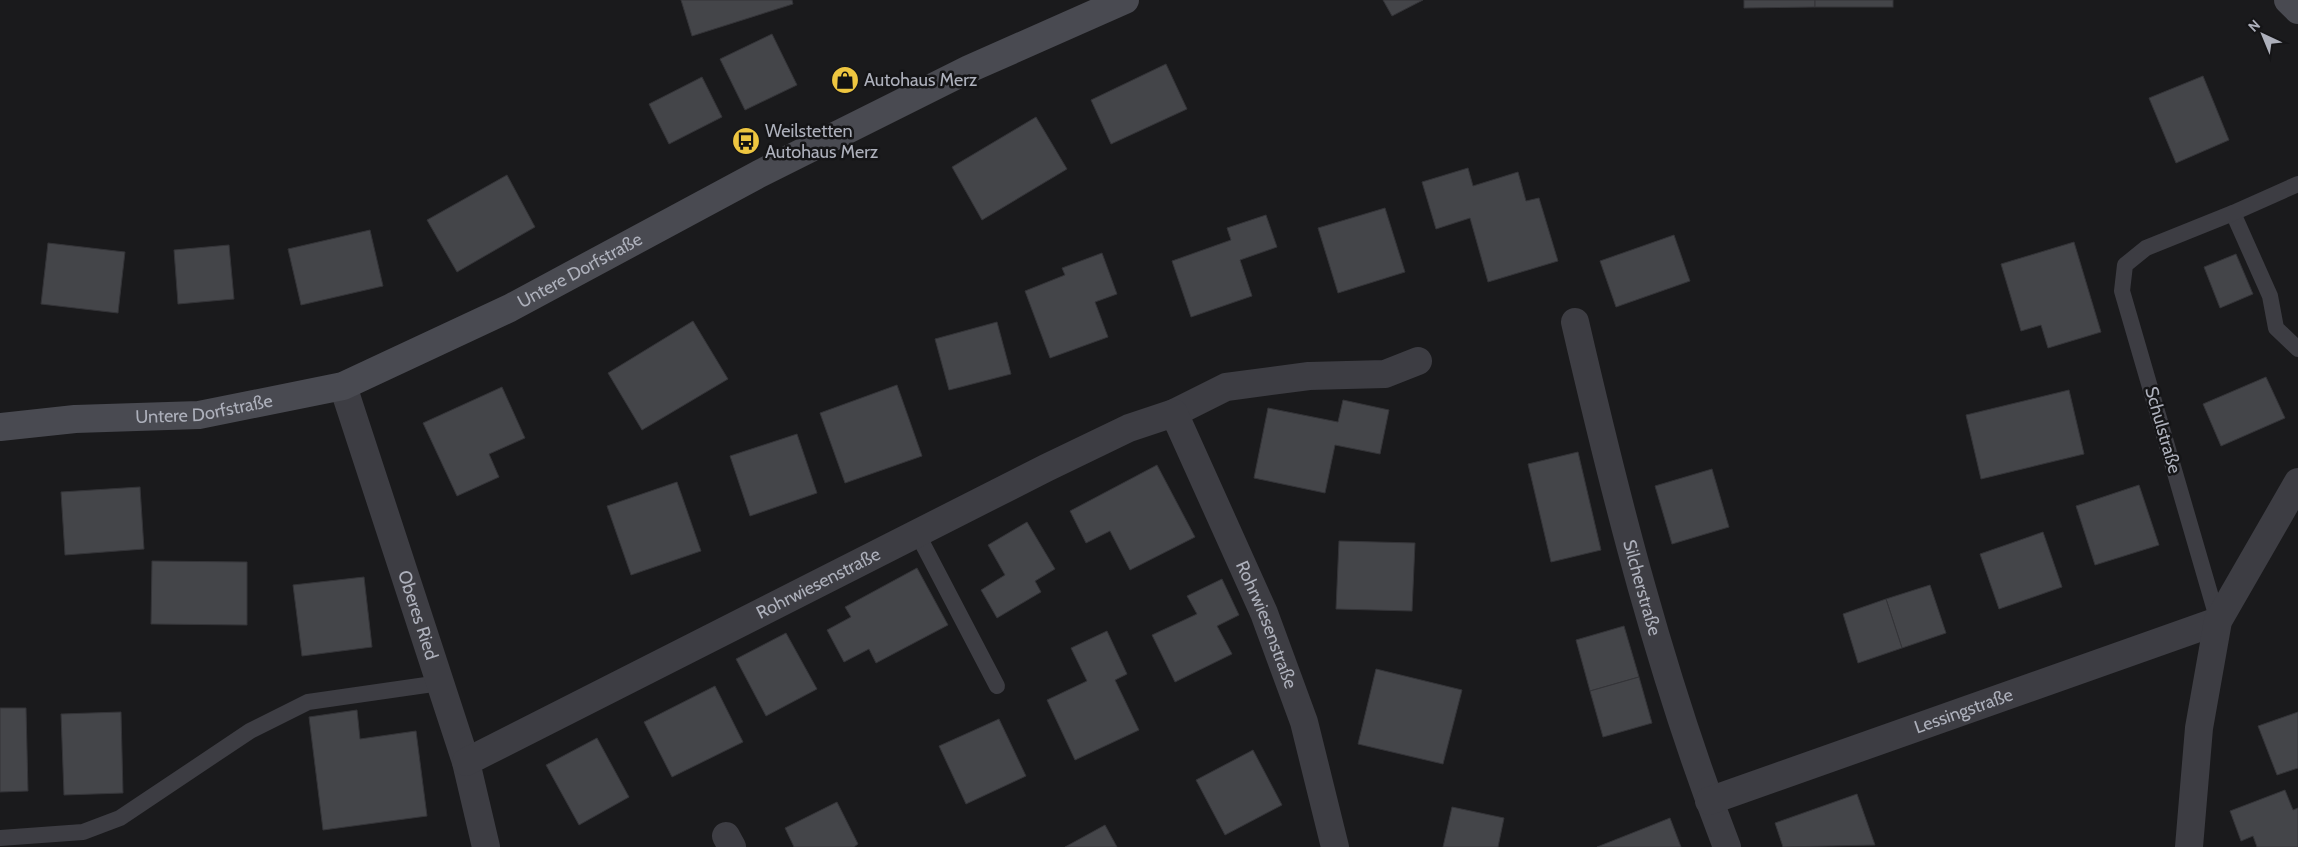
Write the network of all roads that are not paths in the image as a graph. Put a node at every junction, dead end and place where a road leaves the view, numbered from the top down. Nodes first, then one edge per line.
1 (1126, 0) edge
2 (2288, 0) edge
3 (2298, 10) edge
4 (2298, 184) edge
5 (2233, 214) junction
6 (1575, 322) dead end
7 (2298, 349) edge
8 (1418, 361) dead end
9 (343, 386) junction
10 (1174, 413) junction
11 (0, 427) edge
12 (2298, 482) edge
13 (917, 533) junction
14 (2218, 621) junction
15 (440, 683) junction
16 (997, 686) dead end
17 (466, 762) junction
18 (1709, 801) junction
19 (0, 838) edge
20 (486, 847) edge
21 (1335, 847) edge
22 (1727, 847) edge
23 (2189, 847) edge

1 - 9 street, Untere Dorfstraße
2 - 3 street
4 - 5 lane, Schulstraße
5 - 7 lane
5 - 14 lane, Schulstraße
6 - 18 street, Silcherstraße
8 - 10 street, Rohrwiesenstraße
9 - 11 street, Untere Dorfstraße
9 - 15 street, Oberes Ried
10 - 13 street, Rohrwiesenstraße
10 - 21 street, Rohrwiesenstraße
12 - 14 street, Schulstraße
13 - 16 lane
13 - 17 street, Rohrwiesenstraße
14 - 18 street, Lessingstraße
14 - 23 street, Schulstraße
15 - 17 street, Oberes Ried
15 - 19 lane
17 - 20 street, Oberes Ried
18 - 22 street, Silcherstraße

